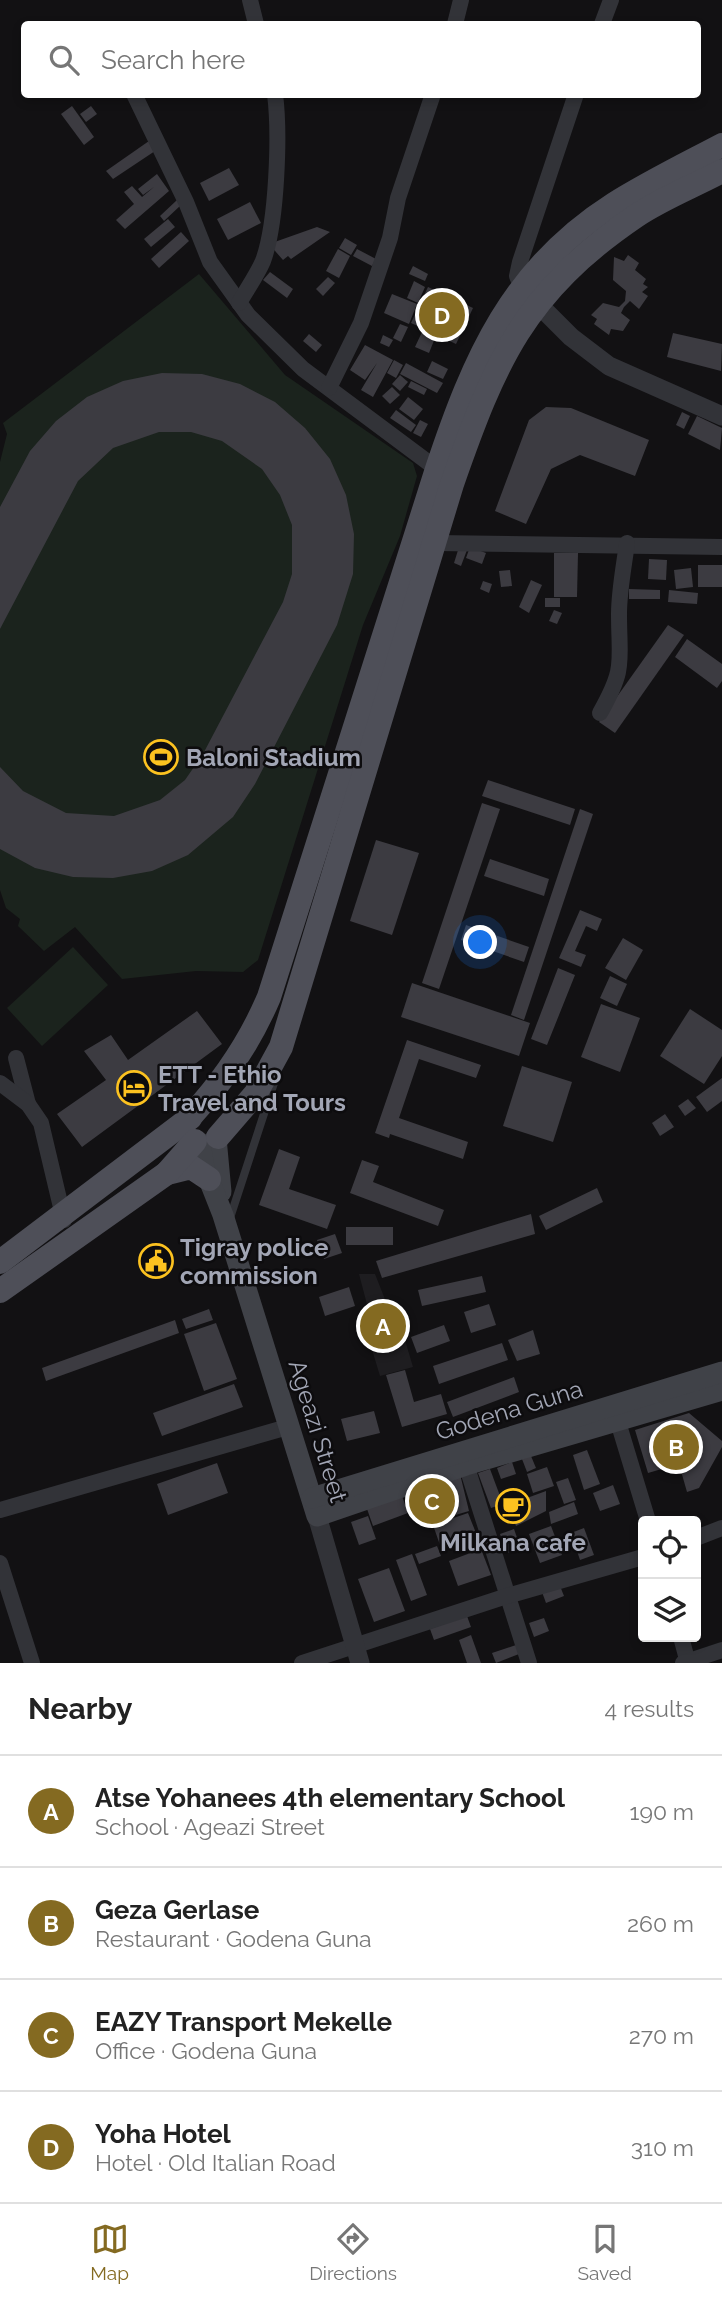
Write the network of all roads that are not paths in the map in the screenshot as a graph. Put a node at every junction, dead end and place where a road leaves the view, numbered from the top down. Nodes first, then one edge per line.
1 (250, 0) edge
2 (461, 0) edge
3 (611, 0) edge
4 (255, 21) edge
5 (456, 21) edge
6 (603, 21) edge
7 (136, 98) edge
8 (276, 98) edge
9 (432, 98) edge
10 (575, 98) edge
11 (722, 145) edge
12 (722, 171) edge
13 (529, 295) junction
14 (239, 303) junction
15 (328, 388) junction
16 (722, 415) edge
17 (437, 469) junction
18 (436, 542) junction
19 (627, 543) junction
20 (722, 547) edge
21 (600, 713) dead end
22 (281, 1047) junction
23 (0, 1076) edge
24 (0, 1083) edge
25 (28, 1104) junction
26 (202, 1132) junction
27 (167, 1173) junction
28 (209, 1179) junction
29 (225, 1221) junction
30 (69, 1226) junction
31 (0, 1262) edge
32 (0, 1291) edge
33 (722, 1372) edge
34 (722, 1391) edge
35 (616, 1413) junction
36 (291, 1426) junction
37 (464, 1458) junction
38 (315, 1507) junction
39 (0, 1510) edge
40 (647, 1516) edge
41 (722, 1528) edge
42 (701, 1536) edge
43 (638, 1558) edge
44 (0, 1563) edge
45 (508, 1595) junction
46 (682, 1642) edge
47 (722, 1650) edge
48 (358, 1655) edge
49 (32, 1663) edge
50 (302, 1663) edge
51 (529, 1663) edge
52 (687, 1663) edge

1 - 4 street
2 - 5 street
3 - 6 street
7 - 14 street
8 - 14 street
9 - 15 street
10 - 13 street
11 - 13 main road
12 - 13 main road
13 - 16 street
13 - 17 main road
13 - 18 main road
14 - 15 street
15 - 17 street
17 - 26 main road
18 - 19 street
18 - 22 main road
19 - 20 street
19 - 21 street
22 - 26 main road
22 - 29 lane
23 - 25 street
24 - 25 street
25 - 30 street
26 - 27 main road
26 - 28 main road
26 - 29 main road
26 - 30 main road
27 - 28 main road
27 - 30 main road
28 - 29 main road
29 - 36 main road, Ageazi Street
30 - 31 main road
30 - 32 main road
33 - 35 main road, Godena Guna
34 - 35 main road, Godena Guna
35 - 37 main road, Godena Guna
35 - 40 street
36 - 38 main road, Ageazi Street
36 - 39 street
37 - 38 main road, Godena Guna
37 - 45 street
38 - 48 street, Ageazi Street
41 - 42 street
43 - 45 street
44 - 49 street
45 - 48 street
45 - 51 street
46 - 52 street
47 - 52 street
48 - 50 street

